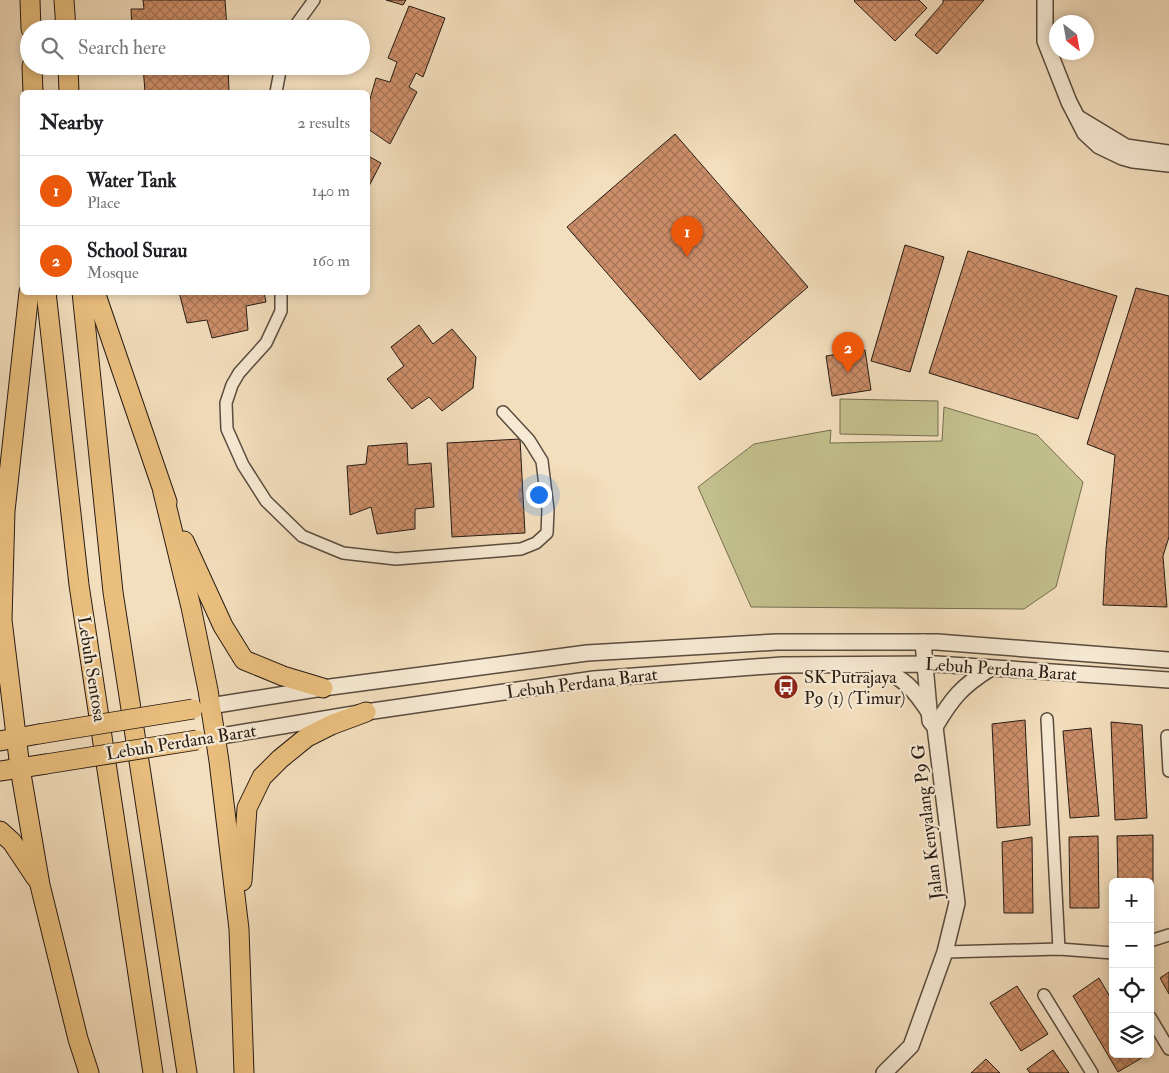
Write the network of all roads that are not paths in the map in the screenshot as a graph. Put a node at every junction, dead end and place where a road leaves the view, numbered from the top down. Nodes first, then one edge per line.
1 (30, 0) edge
2 (64, 0) edge
3 (314, 0) edge
4 (1045, 0) edge
5 (31, 20) edge
6 (65, 20) edge
7 (300, 20) edge
8 (32, 75) edge
9 (68, 75) edge
10 (279, 75) edge
11 (33, 90) edge
12 (69, 90) edge
13 (276, 90) edge
14 (1078, 118) junction
15 (1169, 153) edge
16 (1169, 164) edge
17 (29, 295) edge
18 (46, 295) edge
19 (82, 295) edge
20 (95, 295) edge
21 (282, 295) edge
22 (503, 412) dead end
23 (163, 492) junction
24 (1, 623) edge
25 (930, 642) junction
26 (1169, 660) edge
27 (931, 663) junction
28 (872, 664) junction
29 (991, 668) junction
30 (1169, 680) edge
31 (323, 688) junction
32 (202, 707) junction
33 (366, 712) junction
34 (1046, 719) dead end
35 (934, 720) junction
36 (1167, 736) dead end
37 (206, 738) junction
38 (8, 739) edge
39 (20, 768) junction
40 (0, 771) edge
41 (1169, 771) edge
42 (0, 831) edge
43 (40, 885) junction
44 (239, 929) junction
45 (1169, 935) edge
46 (1154, 940) edge
47 (1059, 948) junction
48 (945, 952) junction
49 (1109, 953) edge
50 (1044, 995) dead end
51 (1154, 1024) edge
52 (1169, 1049) edge
53 (89, 1073) edge
54 (153, 1073) edge
55 (186, 1073) edge
56 (244, 1073) edge
57 (884, 1073) edge
58 (1092, 1073) edge

1 - 5 main road
2 - 6 main road
3 - 7 street
4 - 14 street
8 - 11 main road
9 - 12 main road
10 - 13 street
14 - 15 street
14 - 16 street
17 - 24 main road
18 - 54 main road, Lebuh Sentosa
19 - 55 main road, Lebuh Sentosa
20 - 23 main road
21 - 22 street
23 - 31 main road
23 - 32 main road
24 - 38 main road
25 - 26 street, Lebuh Perdana Barat
25 - 27 street, Jalan Kenyalang P9 G
25 - 31 street, Lebuh Perdana Barat
27 - 28 street, Lebuh Perdana Barat
27 - 29 street, Lebuh Perdana Barat
27 - 35 street, Jalan Kenyalang P9 G
28 - 33 street, Lebuh Perdana Barat
28 - 35 street
29 - 30 street, Lebuh Perdana Barat
29 - 35 street
31 - 32 street, Lebuh Perdana Barat
32 - 37 main road
32 - 38 main road, Lebuh Perdana Barat, bridge
33 - 37 street, Lebuh Perdana Barat
33 - 44 main road
34 - 47 street
35 - 48 street, Jalan Kenyalang P9 G
36 - 41 street
37 - 39 main road, Lebuh Perdana Barat, bridge
37 - 44 main road
38 - 39 main road
39 - 40 main road, Lebuh Perdana Barat
39 - 43 main road
42 - 43 main road
43 - 53 main road
44 - 56 main road
45 - 46 street
47 - 48 street
47 - 49 street
48 - 57 street, Jalan Kenyalang P9 G
50 - 58 street
51 - 52 street

